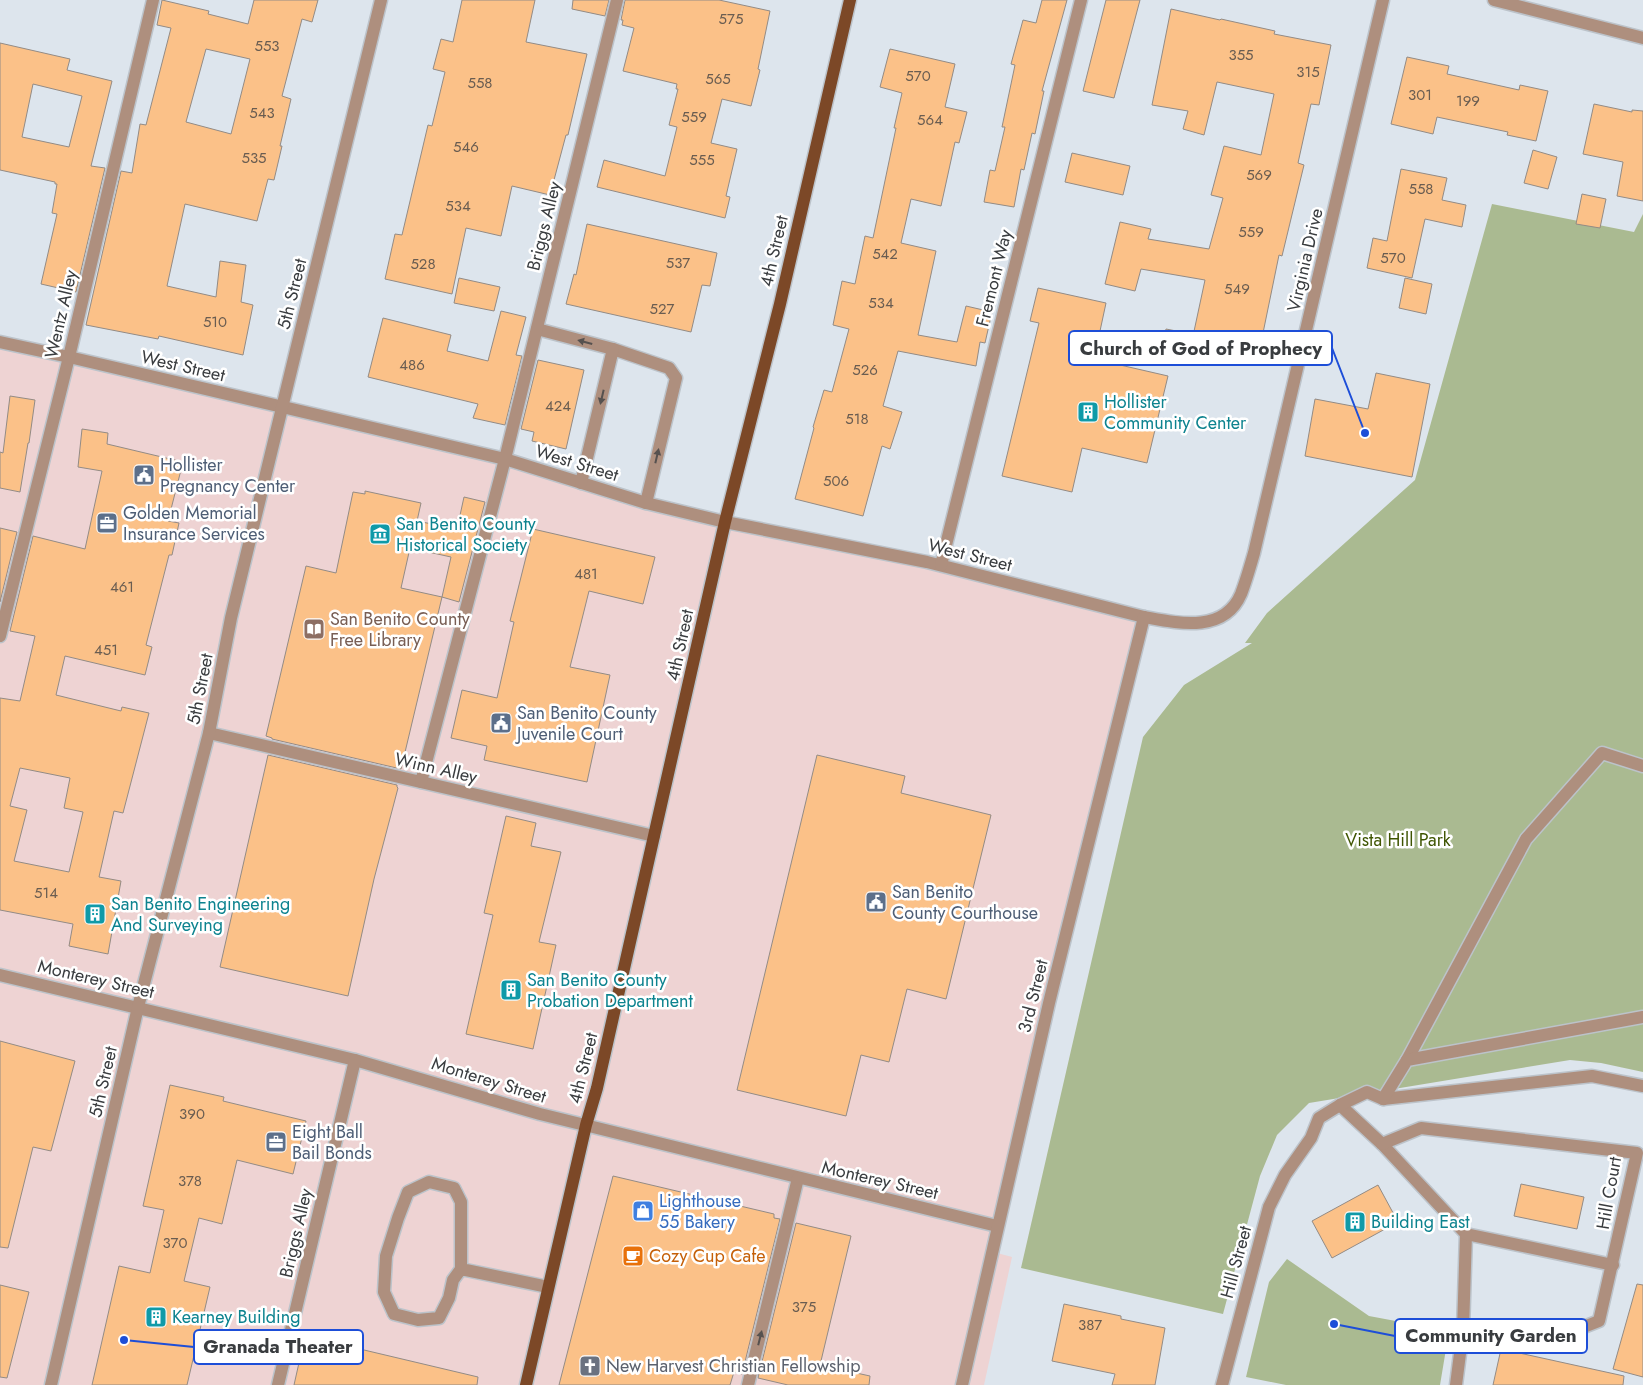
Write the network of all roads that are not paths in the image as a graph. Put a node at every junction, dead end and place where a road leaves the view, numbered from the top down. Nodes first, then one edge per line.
1 (153, 0) edge
2 (381, 0) edge
3 (617, 0) edge
4 (850, 0) edge
5 (1080, 0) edge
6 (1383, 0) edge
7 (1494, 0) edge
8 (1643, 38) edge
9 (537, 329) junction
10 (0, 342) edge
11 (613, 349) junction
12 (69, 357) junction
13 (282, 408) junction
14 (505, 459) junction
15 (581, 483) junction
16 (646, 503) junction
17 (725, 522) junction
18 (941, 565) junction
19 (1144, 617) junction
20 (0, 636) edge
21 (209, 733) junction
22 (1643, 766) edge
23 (421, 782) junction
24 (654, 836) junction
25 (0, 975) edge
26 (138, 1007) junction
27 (1643, 1017) edge
28 (355, 1060) junction
29 (1407, 1060) junction
30 (1643, 1086) edge
31 (1383, 1099) junction
32 (1340, 1105) junction
33 (586, 1125) junction
34 (1382, 1144) junction
35 (798, 1178) junction
36 (997, 1226) junction
37 (1466, 1234) junction
38 (1613, 1265) junction
39 (461, 1269) junction
40 (548, 1287) junction
41 (1463, 1330) junction
42 (52, 1385) edge
43 (278, 1385) edge
44 (526, 1385) edge
45 (748, 1385) edge
46 (962, 1385) edge
47 (1222, 1385) edge
48 (1456, 1385) edge

1 - 12 street, Wentz Alley
2 - 13 street, 5th Street
3 - 9 street, Briggs Alley
4 - 17 main road, 4th Street
5 - 18 street, Fremont Way
6 - 19 street, Virginia Drive
7 - 8 street
11 -> 9 street
9 - 14 street, Briggs Alley
10 - 12 street, West Street
11 -> 15 street
16 -> 11 street
12 - 13 street, West Street
12 - 20 street, Wentz Alley
13 - 14 street, West Street
13 - 21 street, 5th Street
14 - 15 street, West Street
14 - 23 street, Briggs Alley
15 - 16 street, West Street
16 - 17 street, West Street
17 - 18 street, West Street
17 - 24 main road, 4th Street
18 - 19 street, West Street
19 - 36 street, 3rd Street
21 - 23 street, Winn Alley
21 - 26 street, 5th Street
22 - 29 street
23 - 24 street, Winn Alley
24 - 33 main road, 4th Street
25 - 26 street, Monterey Street
26 - 28 street, Monterey Street
26 - 42 street, 5th Street
27 - 29 street
28 - 33 street, Monterey Street
28 - 43 street, Briggs Alley
29 - 31 street
30 - 31 street, Hill Street
31 - 32 street, Hill Street
32 - 34 street
32 - 47 street, Hill Street
33 - 35 street, Monterey Street
33 - 40 main road, 4th Street
34 - 37 street
34 - 38 street, Hill Court
35 - 36 street, Monterey Street
45 -> 35 street
36 - 46 street, 3rd Street
37 - 38 street
37 - 41 street
38 - 41 street, Hill Court
39 - 39 street
39 - 40 street
40 - 44 main road, 4th Street
41 - 48 street

